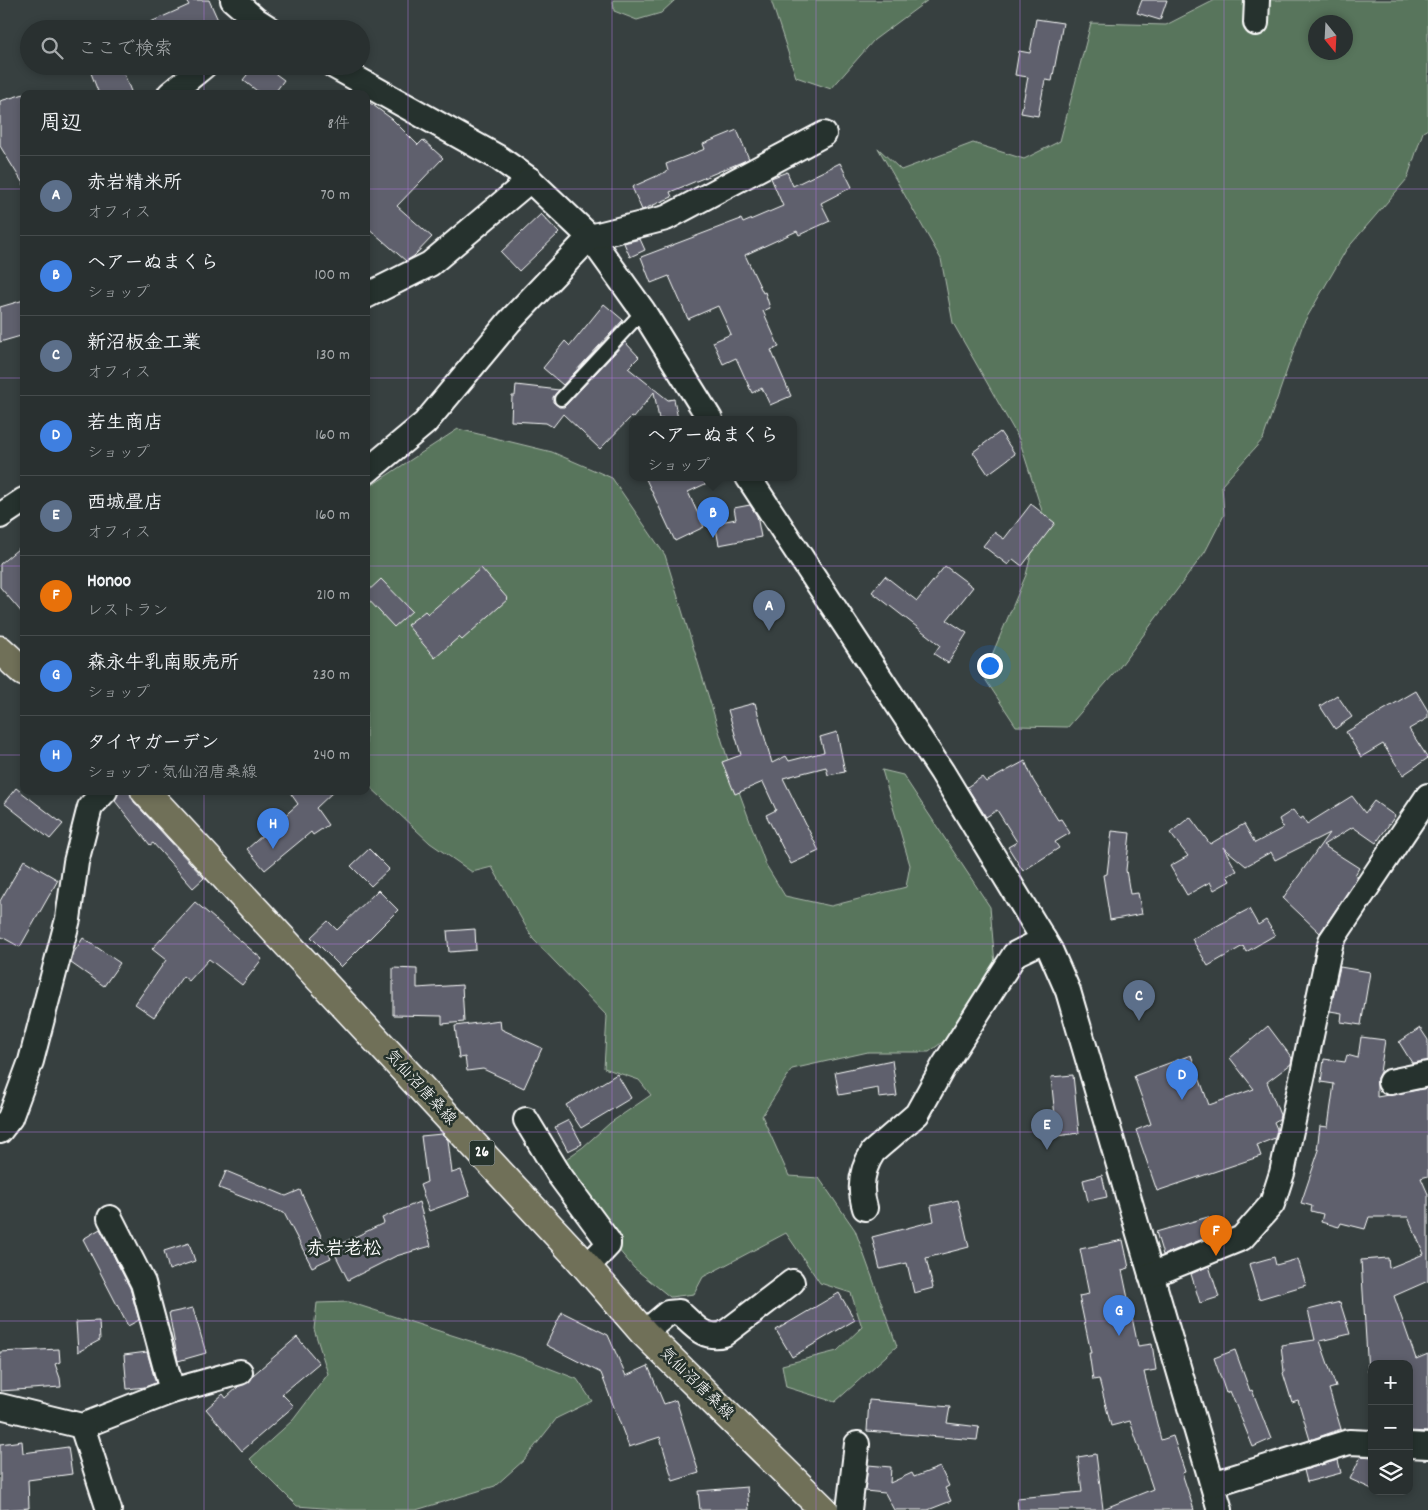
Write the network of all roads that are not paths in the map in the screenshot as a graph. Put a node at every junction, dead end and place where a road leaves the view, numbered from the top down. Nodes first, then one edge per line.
1 (233, 0) edge
2 (1257, 0) edge
3 (251, 20) edge
4 (1256, 23) dead end
5 (193, 75) edge
6 (350, 75) edge
7 (175, 90) edge
8 (824, 134) dead end
9 (530, 180) junction
10 (590, 237) junction
11 (370, 294) edge
12 (643, 311) junction
13 (561, 398) dead end
14 (708, 416) edge
15 (370, 469) edge
16 (751, 481) edge
17 (20, 503) edge
18 (0, 516) edge
19 (0, 650) edge
20 (20, 668) edge
21 (101, 795) edge
22 (149, 795) edge
23 (1428, 796) edge
24 (1044, 940) junction
25 (1428, 1074) edge
26 (1390, 1082) dead end
27 (526, 1120) dead end
28 (0, 1131) edge
29 (865, 1208) dead end
30 (110, 1218) dead end
31 (587, 1267) junction
32 (1151, 1275) junction
33 (792, 1282) dead end
34 (644, 1334) junction
35 (240, 1372) dead end
36 (172, 1391) junction
37 (0, 1406) edge
38 (82, 1426) junction
39 (1368, 1443) edge
40 (856, 1444) dead end
41 (1413, 1445) edge
42 (1428, 1446) edge
43 (1213, 1484) junction
44 (109, 1510) edge
45 (824, 1510) edge
46 (850, 1510) edge
47 (1220, 1510) edge

1 - 3 street
2 - 4 street
5 - 7 street
6 - 9 street
8 - 10 street
9 - 10 street
9 - 11 street
10 - 12 street
10 - 15 street
12 - 13 lane
12 - 14 street
16 - 24 street
17 - 18 street
19 - 20 main road
21 - 28 street
22 - 31 main road, 気仙沼唐桑線 / 26
23 - 32 street
24 - 29 street
24 - 32 street
25 - 26 street
27 - 31 street
30 - 36 street
31 - 34 main road, 気仙沼唐桑線 / 26
32 - 43 street
33 - 34 street
34 - 45 main road, 気仙沼唐桑線 / 26
35 - 36 street
36 - 38 street
37 - 38 street
38 - 44 street
39 - 43 street
40 - 46 street
41 - 42 street
43 - 47 street

